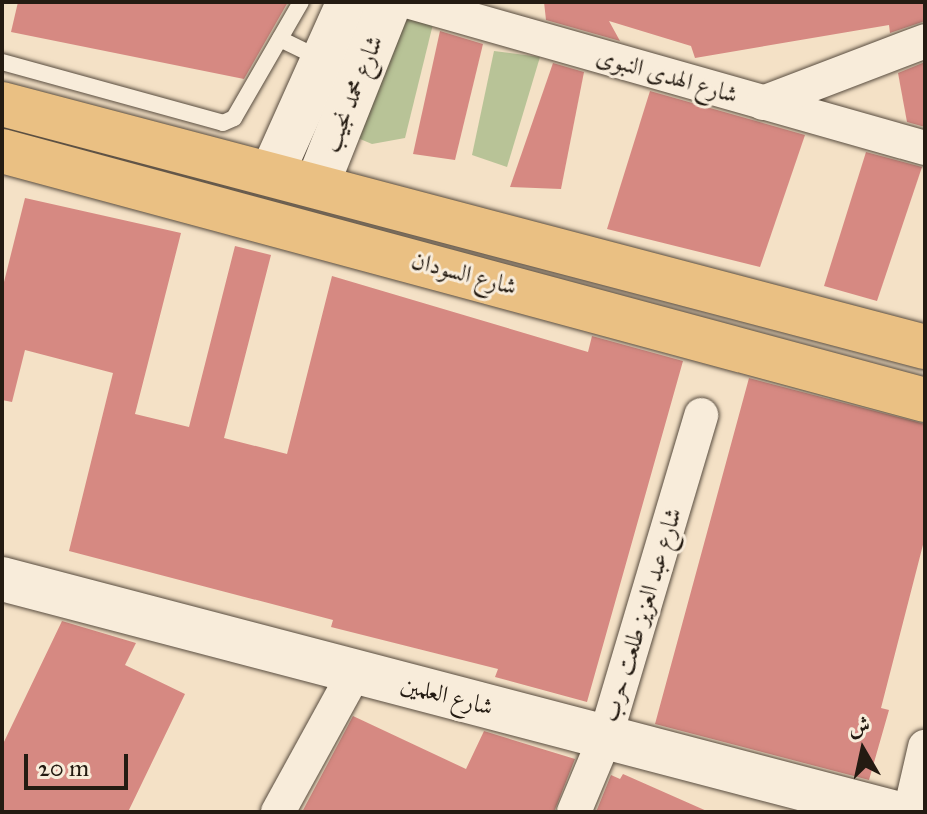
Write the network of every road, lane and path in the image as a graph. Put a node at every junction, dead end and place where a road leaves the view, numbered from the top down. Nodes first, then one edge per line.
1 (301, 2) edge
2 (349, 2) edge
3 (410, 3) edge
4 (280, 39) junction
5 (925, 41) edge
6 (323, 60) junction
7 (2, 62) edge
8 (61, 99) junction
9 (763, 103) junction
10 (2, 104) edge
11 (925, 148) edge
12 (2, 151) edge
13 (272, 173) junction
14 (317, 185) junction
15 (925, 347) edge
16 (925, 400) edge
17 (701, 415) dead end
18 (2, 579) edge
19 (355, 672) junction
20 (605, 738) junction
21 (925, 747) edge
22 (278, 812) edge
23 (574, 812) edge
24 (892, 812) edge
25 (910, 812) edge

1 - 4 lane
2 - 6 street, شارع محمد نجيب
3 - 9 street, شارع الهدى النبوى
3 - 14 street, شارع محمد نجيب
4 - 6 lane
4 - 8 lane
5 - 9 street
6 - 13 street, شارع محمد نجيب
7 - 8 lane
8 - 10 main road, شارع السودان
8 - 13 main road, شارع السودان
9 - 11 street, شارع الهدى النبوى
12 - 16 main road, شارع السودان
13 - 14 main road, شارع السودان
14 - 15 main road, شارع السودان
17 - 20 street, شارع عبد العزيز طلعت حرب
18 - 19 street, شارع العلمين
19 - 20 street, شارع العلمين
19 - 22 street
20 - 23 street, شارع عبد العزيز طلعت حرب
20 - 24 street, شارع العلمين
21 - 25 street

